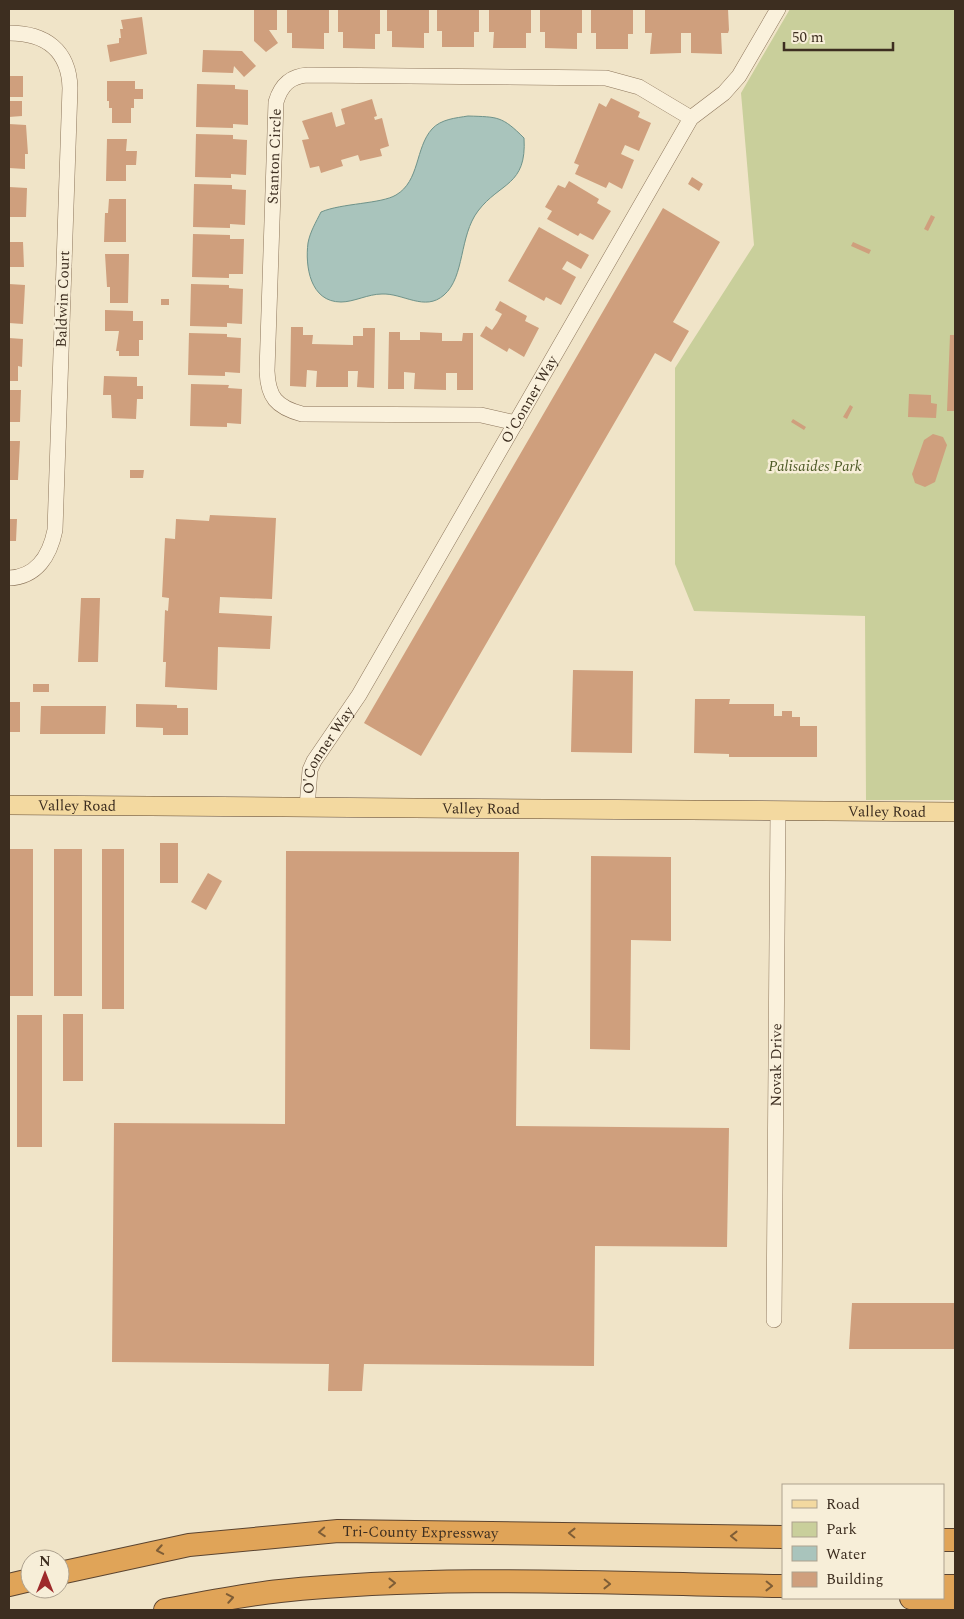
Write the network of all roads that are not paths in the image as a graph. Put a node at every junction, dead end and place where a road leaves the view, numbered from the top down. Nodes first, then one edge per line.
1 (778, 9) edge
2 (9, 33) edge
3 (691, 118) junction
4 (516, 423) junction
5 (9, 578) edge
6 (9, 805) edge
7 (307, 807) junction
8 (778, 811) junction
9 (955, 812) edge
10 (774, 1320) dead end
11 (782, 1537) edge
12 (70, 1571) edge
13 (782, 1586) edge
14 (914, 1599) edge
15 (955, 1605) edge
16 (165, 1610) edge

1 - 3 street, O'Conner Way
2 - 5 street, Baldwin Court
3 - 4 street, O'Conner Way
3 - 4 street, Stanton Circle
4 - 7 street, O'Conner Way
6 - 7 main road, Valley Road
7 - 8 main road, Valley Road
8 - 9 main road, Valley Road
8 - 10 street, Novak Drive
11 -> 12 highway, Tri-County Expressway
16 -> 13 highway
14 - 15 highway

